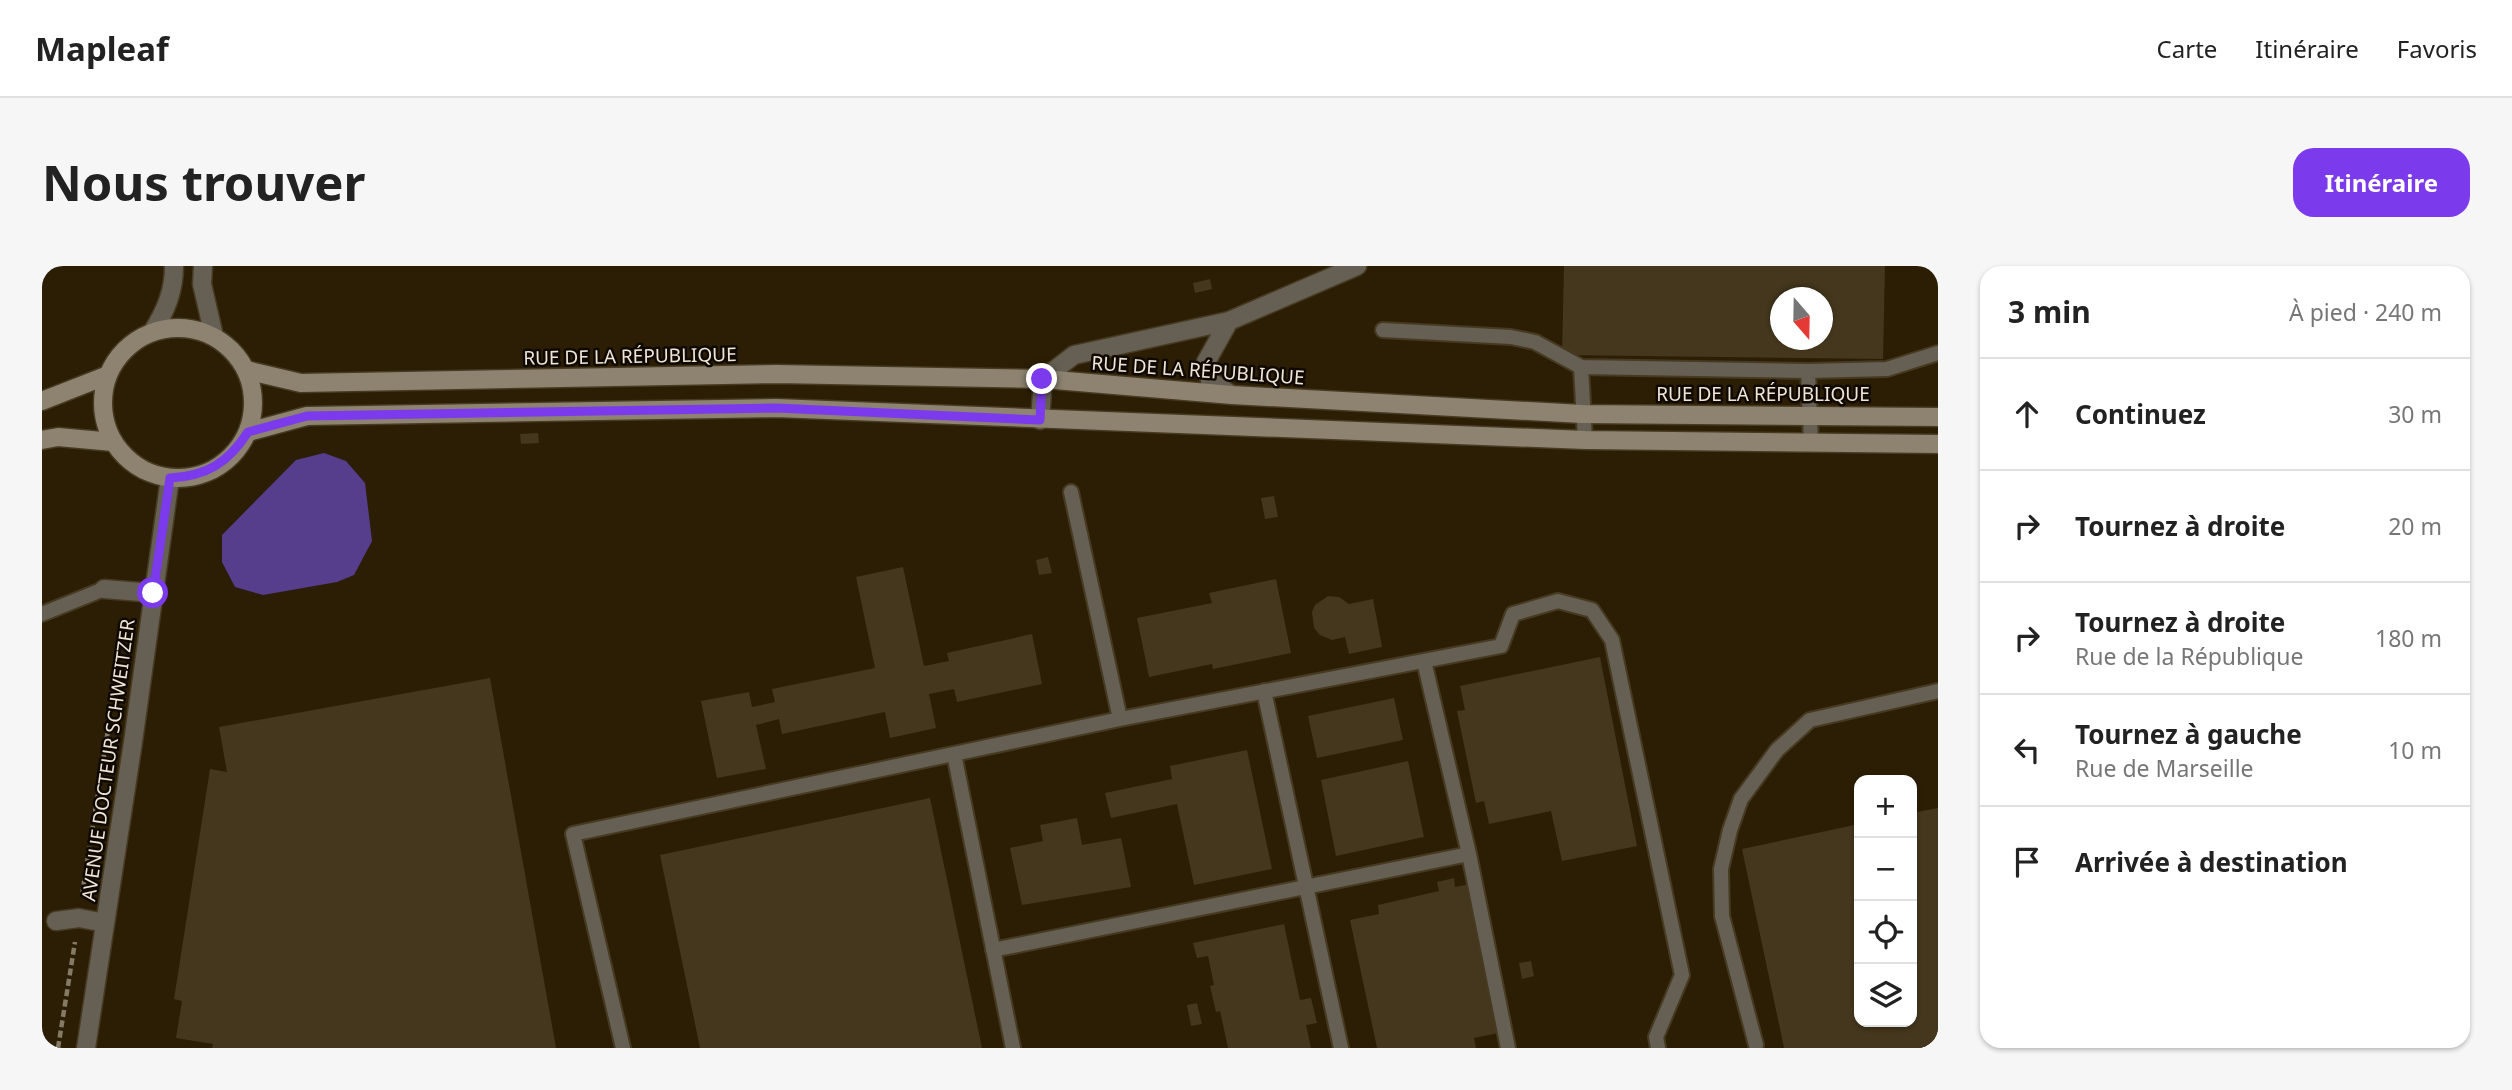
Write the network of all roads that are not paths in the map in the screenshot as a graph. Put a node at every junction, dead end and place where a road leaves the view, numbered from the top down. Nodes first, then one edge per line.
1 (174, 266) edge
2 (203, 266) edge
3 (1357, 266) edge
4 (1230, 321) junction
5 (1383, 330) dead end
6 (153, 331) junction
7 (214, 336) junction
8 (1938, 353) edge
9 (1581, 368) junction
10 (246, 370) junction
11 (1808, 371) junction
12 (108, 375) junction
13 (1042, 379) junction
14 (1232, 395) junction
15 (42, 401) edge
16 (1582, 414) junction
17 (1809, 416) junction
18 (1938, 417) edge
19 (1040, 420) junction
20 (248, 432) junction
21 (42, 440) edge
22 (1585, 440) junction
23 (113, 442) junction
24 (1811, 442) junction
25 (1938, 443) edge
26 (170, 478) junction
27 (1071, 492) dead end
28 (104, 589) joint
29 (153, 593) junction
30 (42, 614) edge
31 (1424, 661) junction
32 (1264, 691) junction
33 (1938, 691) edge
34 (1120, 719) junction
35 (954, 754) junction
36 (1469, 854) junction
37 (1307, 886) junction
38 (49, 921) edge
39 (105, 923) junction
40 (993, 950) junction
41 (1756, 1045) dead end
42 (86, 1048) edge
43 (623, 1048) edge
44 (1013, 1048) edge
45 (1341, 1048) edge
46 (1508, 1048) edge
47 (1658, 1048) edge

1 - 6 street
2 - 7 street
3 - 4 street
4 - 13 street
4 - 14 street
5 - 9 lane
6 - 7 main road
6 - 12 main road
7 - 10 main road
8 - 11 lane
9 - 11 lane
9 - 16 lane
10 - 13 main road, RUE DE LA RÉPUBLIQUE
10 - 20 main road
11 - 17 lane
12 - 15 main road
12 - 23 main road
13 - 14 main road, RUE DE LA RÉPUBLIQUE
13 - 19 street
14 - 16 main road, RUE DE LA RÉPUBLIQUE
16 - 17 main road, RUE DE LA RÉPUBLIQUE
16 - 22 lane
17 - 18 main road, RUE DE LA RÉPUBLIQUE
17 - 24 lane
19 - 20 main road
19 - 22 main road
20 - 26 main road
21 - 23 main road
22 - 24 main road
23 - 26 main road
24 - 25 main road
26 - 29 street, AVENUE DOCTEUR SCHWEITZER
27 - 34 lane
28 - 29 street
28 - 30 lane
29 - 39 street, AVENUE DOCTEUR SCHWEITZER
31 - 32 lane
31 - 36 lane
31 - 47 lane
32 - 34 lane
32 - 37 lane
33 - 41 lane
34 - 35 lane
35 - 40 lane
35 - 43 lane
36 - 37 lane
36 - 46 lane
37 - 40 lane
37 - 45 lane
38 - 39 street
39 - 42 street, AVENUE DOCTEUR SCHWEITZER
40 - 44 lane

